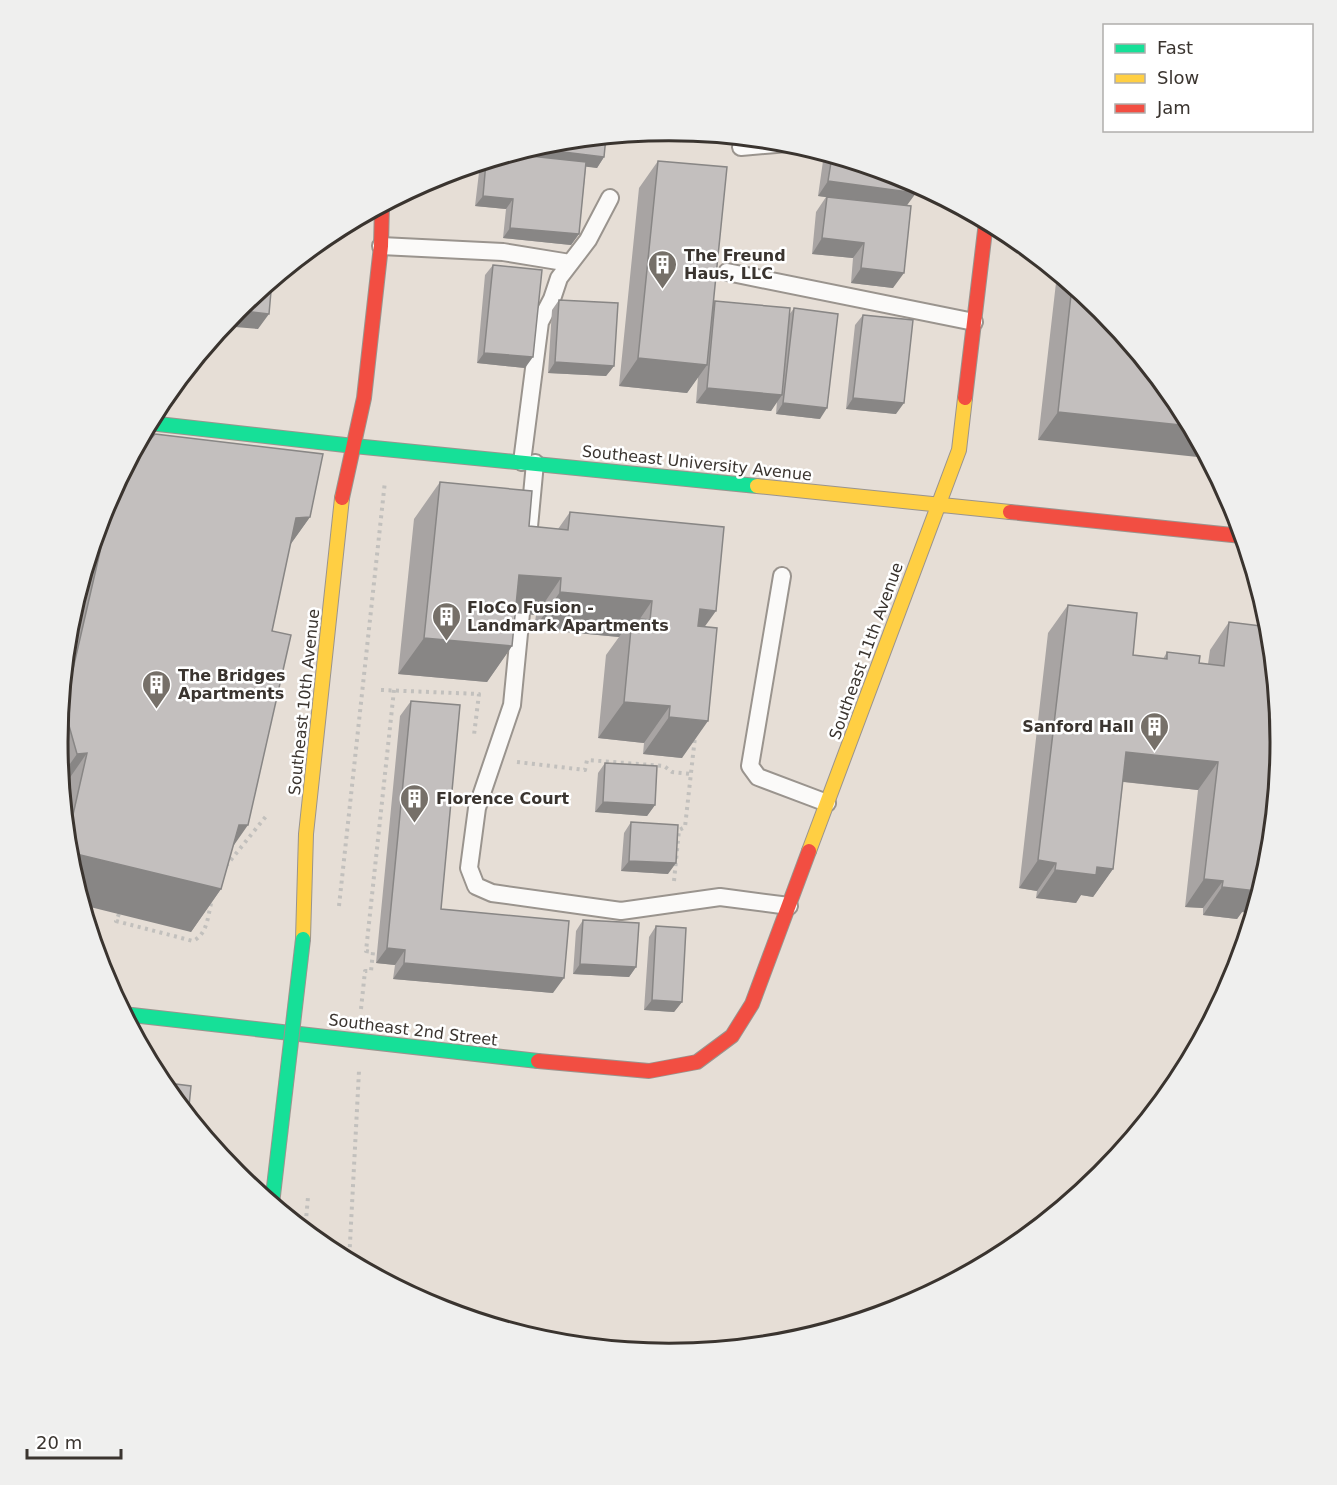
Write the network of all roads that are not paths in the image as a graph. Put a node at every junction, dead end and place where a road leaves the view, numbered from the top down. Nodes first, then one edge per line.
1 (741, 147) dead end
2 (744, 147) edge
3 (610, 198) dead end
4 (382, 215) edge
5 (985, 232) edge
6 (381, 246) junction
7 (570, 263) junction
8 (727, 272) dead end
9 (974, 322) junction
10 (159, 424) edge
11 (354, 446) junction
12 (529, 462) junction
13 (938, 504) junction
14 (1233, 535) edge
15 (525, 565) edge
16 (782, 576) dead end
17 (521, 613) edge
18 (827, 803) junction
19 (789, 906) junction
20 (133, 1015) edge
21 (697, 1062) joint
22 (273, 1195) edge

1 - 2 lane
3 - 7 lane
4 - 6 street, Southeast 10th Avenue
5 - 9 street, Southeast 11th Avenue
6 - 7 lane
6 - 11 street, Southeast 10th Avenue
7 - 12 lane
8 - 9 lane
9 - 13 street, Southeast 11th Avenue
10 - 11 street, Southeast University Avenue
11 - 12 street, Southeast University Avenue
11 - 22 street, Southeast 10th Avenue, bridge
12 - 13 street, Southeast University Avenue
12 - 15 lane
13 - 14 street, Southeast University Avenue
13 - 18 street, Southeast 11th Avenue
16 - 18 lane
17 - 19 lane
18 - 19 street, Southeast 11th Avenue
19 - 21 street, Southeast 11th Avenue
20 - 21 street, Southeast 2nd Street

